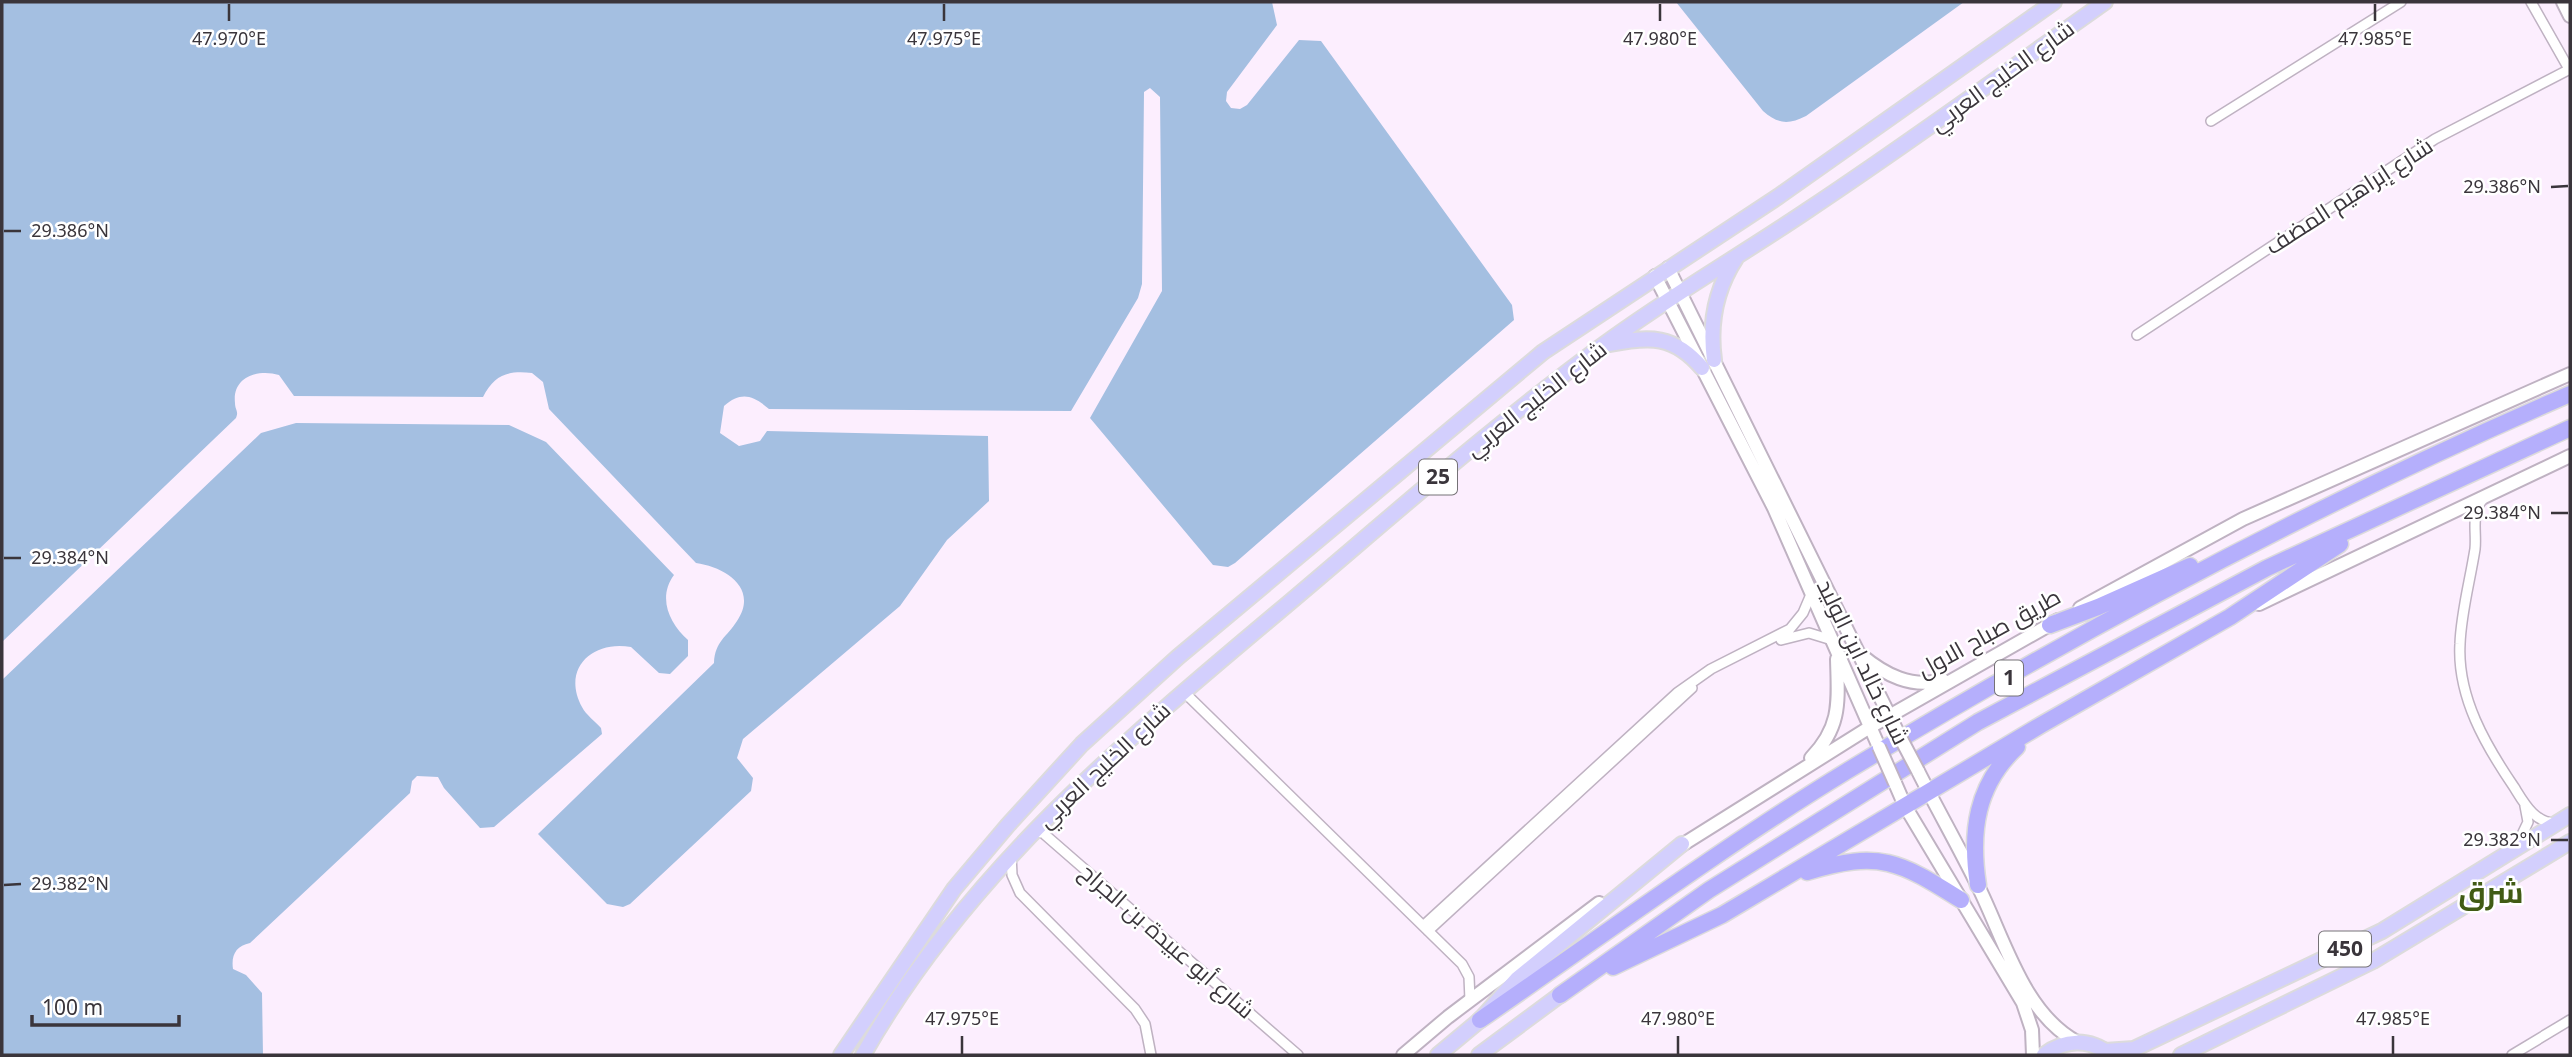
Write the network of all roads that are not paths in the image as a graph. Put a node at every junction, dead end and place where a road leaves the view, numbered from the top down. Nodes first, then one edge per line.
1 (2054, 2) edge
2 (2105, 2) edge
3 (2401, 2) edge
4 (2531, 2) edge
5 (2570, 68) edge
6 (2211, 121) dead end
7 (1740, 252) junction
8 (1662, 272) junction
9 (1673, 296) junction
10 (2137, 335) dead end
11 (1602, 346) junction
12 (1708, 364) junction
13 (2570, 373) edge
14 (2570, 394) edge
15 (2570, 428) edge
16 (2570, 456) edge
17 (2487, 495) junction
18 (2446, 514) junction
19 (2381, 516) junction
20 (2474, 525) junction
21 (2254, 541) junction
22 (1812, 592) junction
23 (2230, 617) junction
24 (2050, 625) junction
25 (1786, 635) junction
26 (1835, 646) junction
27 (1854, 649) junction
28 (1960, 675) junction
29 (1183, 691) junction
30 (1889, 716) junction
31 (2041, 725) junction
32 (1870, 727) junction
33 (1801, 768) junction
34 (1928, 792) junction
35 (2523, 801) junction
36 (1905, 806) junction
37 (2564, 819) edge
38 (1033, 831) junction
39 (2570, 842) edge
40 (1682, 844) junction
41 (1012, 853) junction
42 (2512, 853) junction
43 (1784, 878) junction
44 (1978, 885) junction
45 (1961, 900) junction
46 (1425, 929) junction
47 (1576, 985) junction
48 (1560, 995) joint
49 (1470, 1000) junction
50 (1480, 1020) junction
51 (2570, 1020) edge
52 (2152, 1041) junction
53 (2077, 1042) junction
54 (869, 1052) edge
55 (2107, 1053) edge
56 (841, 1055) edge
57 (1151, 1055) edge
58 (1298, 1055) edge
59 (1403, 1055) edge
60 (1438, 1055) edge
61 (1479, 1055) edge
62 (2033, 1055) edge
63 (2043, 1055) edge
64 (2146, 1055) edge
65 (2182, 1055) edge
66 (2512, 1055) edge

1 - 8 main road, شارع الخليج العربي / 25
2 - 7 main road, شارع الخليج العربي / 25
3 - 6 street
4 - 5 street, شارع إبراهيم المضف
5 - 10 street, شارع إبراهيم المضف
7 - 9 main road, شارع الخليج العربي / 25
7 - 12 main road
8 - 9 main road, شارع خالد ابن الوليد
8 - 56 main road, شارع الخليج العربي / 25
9 - 11 main road, شارع الخليج العربي / 25
9 - 12 main road, شارع خالد ابن الوليد
11 - 12 main road
11 - 29 main road, شارع الخليج العربي / 25
12 - 22 main road, شارع خالد ابن الوليد
12 - 27 main road, شارع خالد ابن الوليد
13 - 24 main road, طريق صباح الاول
14 - 21 highway, 1
15 - 19 highway, 1
16 - 17 main road
17 - 18 main road
17 - 20 street
18 - 20 street
18 - 23 main road
19 - 23 highway
19 - 47 highway, 1
20 - 35 street
21 - 24 highway
21 - 50 highway, 1
22 - 25 street
22 - 26 main road, شارع خالد ابن الوليد
23 - 31 highway
24 - 28 main road, طريق صباح الاول
25 - 26 street
25 - 46 street
26 - 32 main road, شارع خالد ابن الوليد
26 - 33 main road
27 - 28 main road
27 - 30 main road, شارع خالد ابن الوليد
28 - 30 main road, طريق صباح الاول
29 - 38 main road, شارع الخليج العربي / 25
29 - 46 street
30 - 32 main road, طريق صباح الاول
30 - 34 main road, شارع خالد ابن الوليد, bridge
31 - 34 highway
31 - 44 highway
32 - 33 main road, طريق صباح الاول
32 - 36 main road, شارع خالد ابن الوليد, bridge
33 - 40 main road, طريق صباح الاول
34 - 36 highway
34 - 44 main road, شارع خالد ابن الوليد
35 - 37 street
35 - 42 street
36 - 43 highway
36 - 45 main road, شارع خالد ابن الوليد
37 - 42 main road, 450
38 - 41 main road, شارع الخليج العربي / 25
38 - 58 street, شارع أبو عبيدة بن الجراح
39 - 65 main road, 450
40 - 49 main road, طريق صباح الاول
40 - 50 main road
41 - 54 main road, شارع الخليج العربي / 25
41 - 57 street
42 - 52 main road, 450
43 - 45 highway
43 - 47 highway
44 - 53 main road, شارع خالد ابن الوليد
45 - 62 main road, شارع خالد ابن الوليد
46 - 49 street
47 - 48 highway, 1
48 - 61 main road, 1
49 - 59 main road, طريق صباح الاول
50 - 60 main road, 1
51 - 66 street
52 - 55 main road, 450
52 - 64 main road
53 - 55 main road, 450
53 - 63 main road

